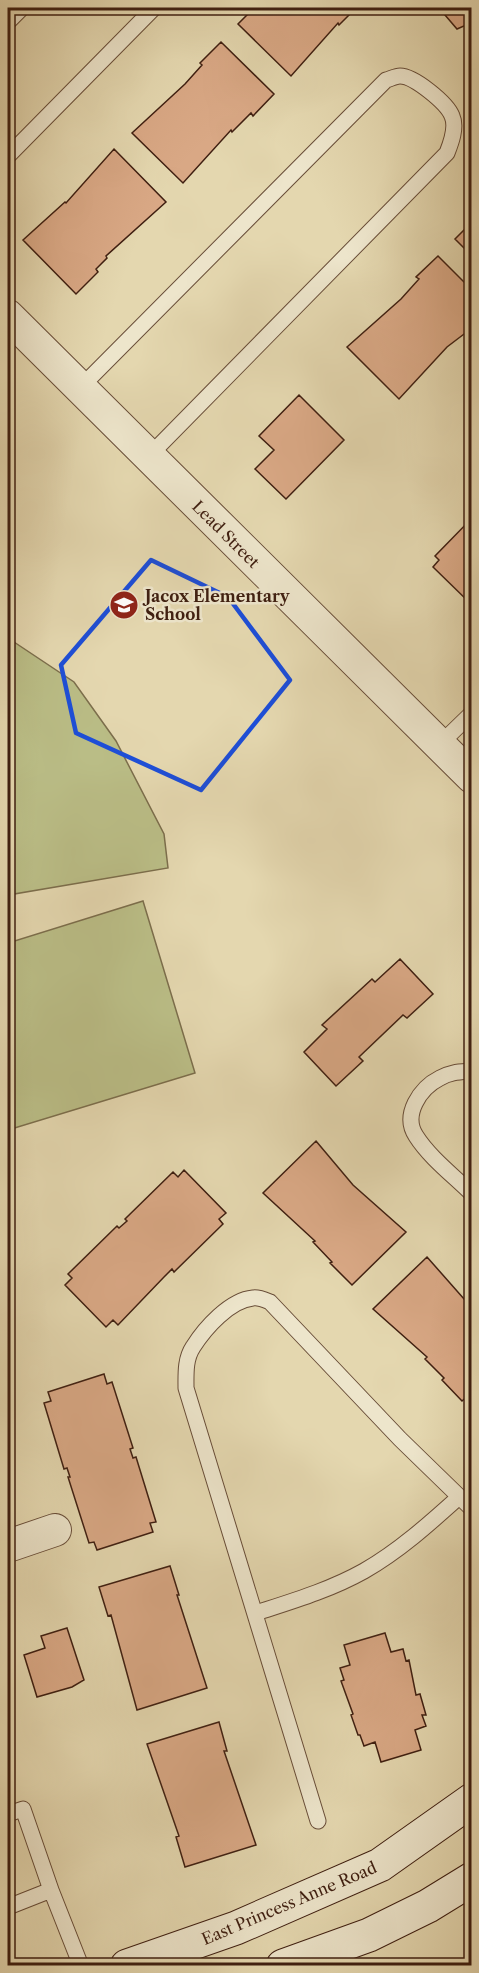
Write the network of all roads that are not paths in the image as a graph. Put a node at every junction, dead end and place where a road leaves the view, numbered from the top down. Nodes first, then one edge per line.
1 (22, 8) edge
2 (154, 8) edge
3 (8, 22) edge
4 (8, 156) edge
5 (8, 316) edge
6 (80, 388) junction
7 (148, 457) junction
8 (471, 713) edge
9 (440, 745) junction
10 (471, 777) edge
11 (471, 1071) edge
12 (471, 1194) edge
13 (459, 1497) junction
14 (471, 1509) edge
15 (55, 1530) dead end
16 (8, 1546) edge
17 (256, 1612) junction
18 (471, 1800) edge
19 (8, 1814) edge
20 (318, 1821) dead end
21 (471, 1879) edge
22 (51, 1890) junction
23 (8, 1907) edge
24 (81, 1965) edge
25 (127, 1965) edge
26 (283, 1965) edge

1 - 3 lane
2 - 4 lane
5 - 6 street, Lead Street
6 - 7 street, Lead Street
6 - 7 lane
7 - 9 street, Lead Street
8 - 9 lane
9 - 10 street, Lead Street
11 - 12 lane
13 - 14 lane
13 - 17 lane
13 - 17 lane
15 - 16 street
17 - 20 lane
18 - 25 main road, East Princess Anne Road
19 - 22 lane
21 - 26 main road
22 - 23 lane
22 - 24 lane

